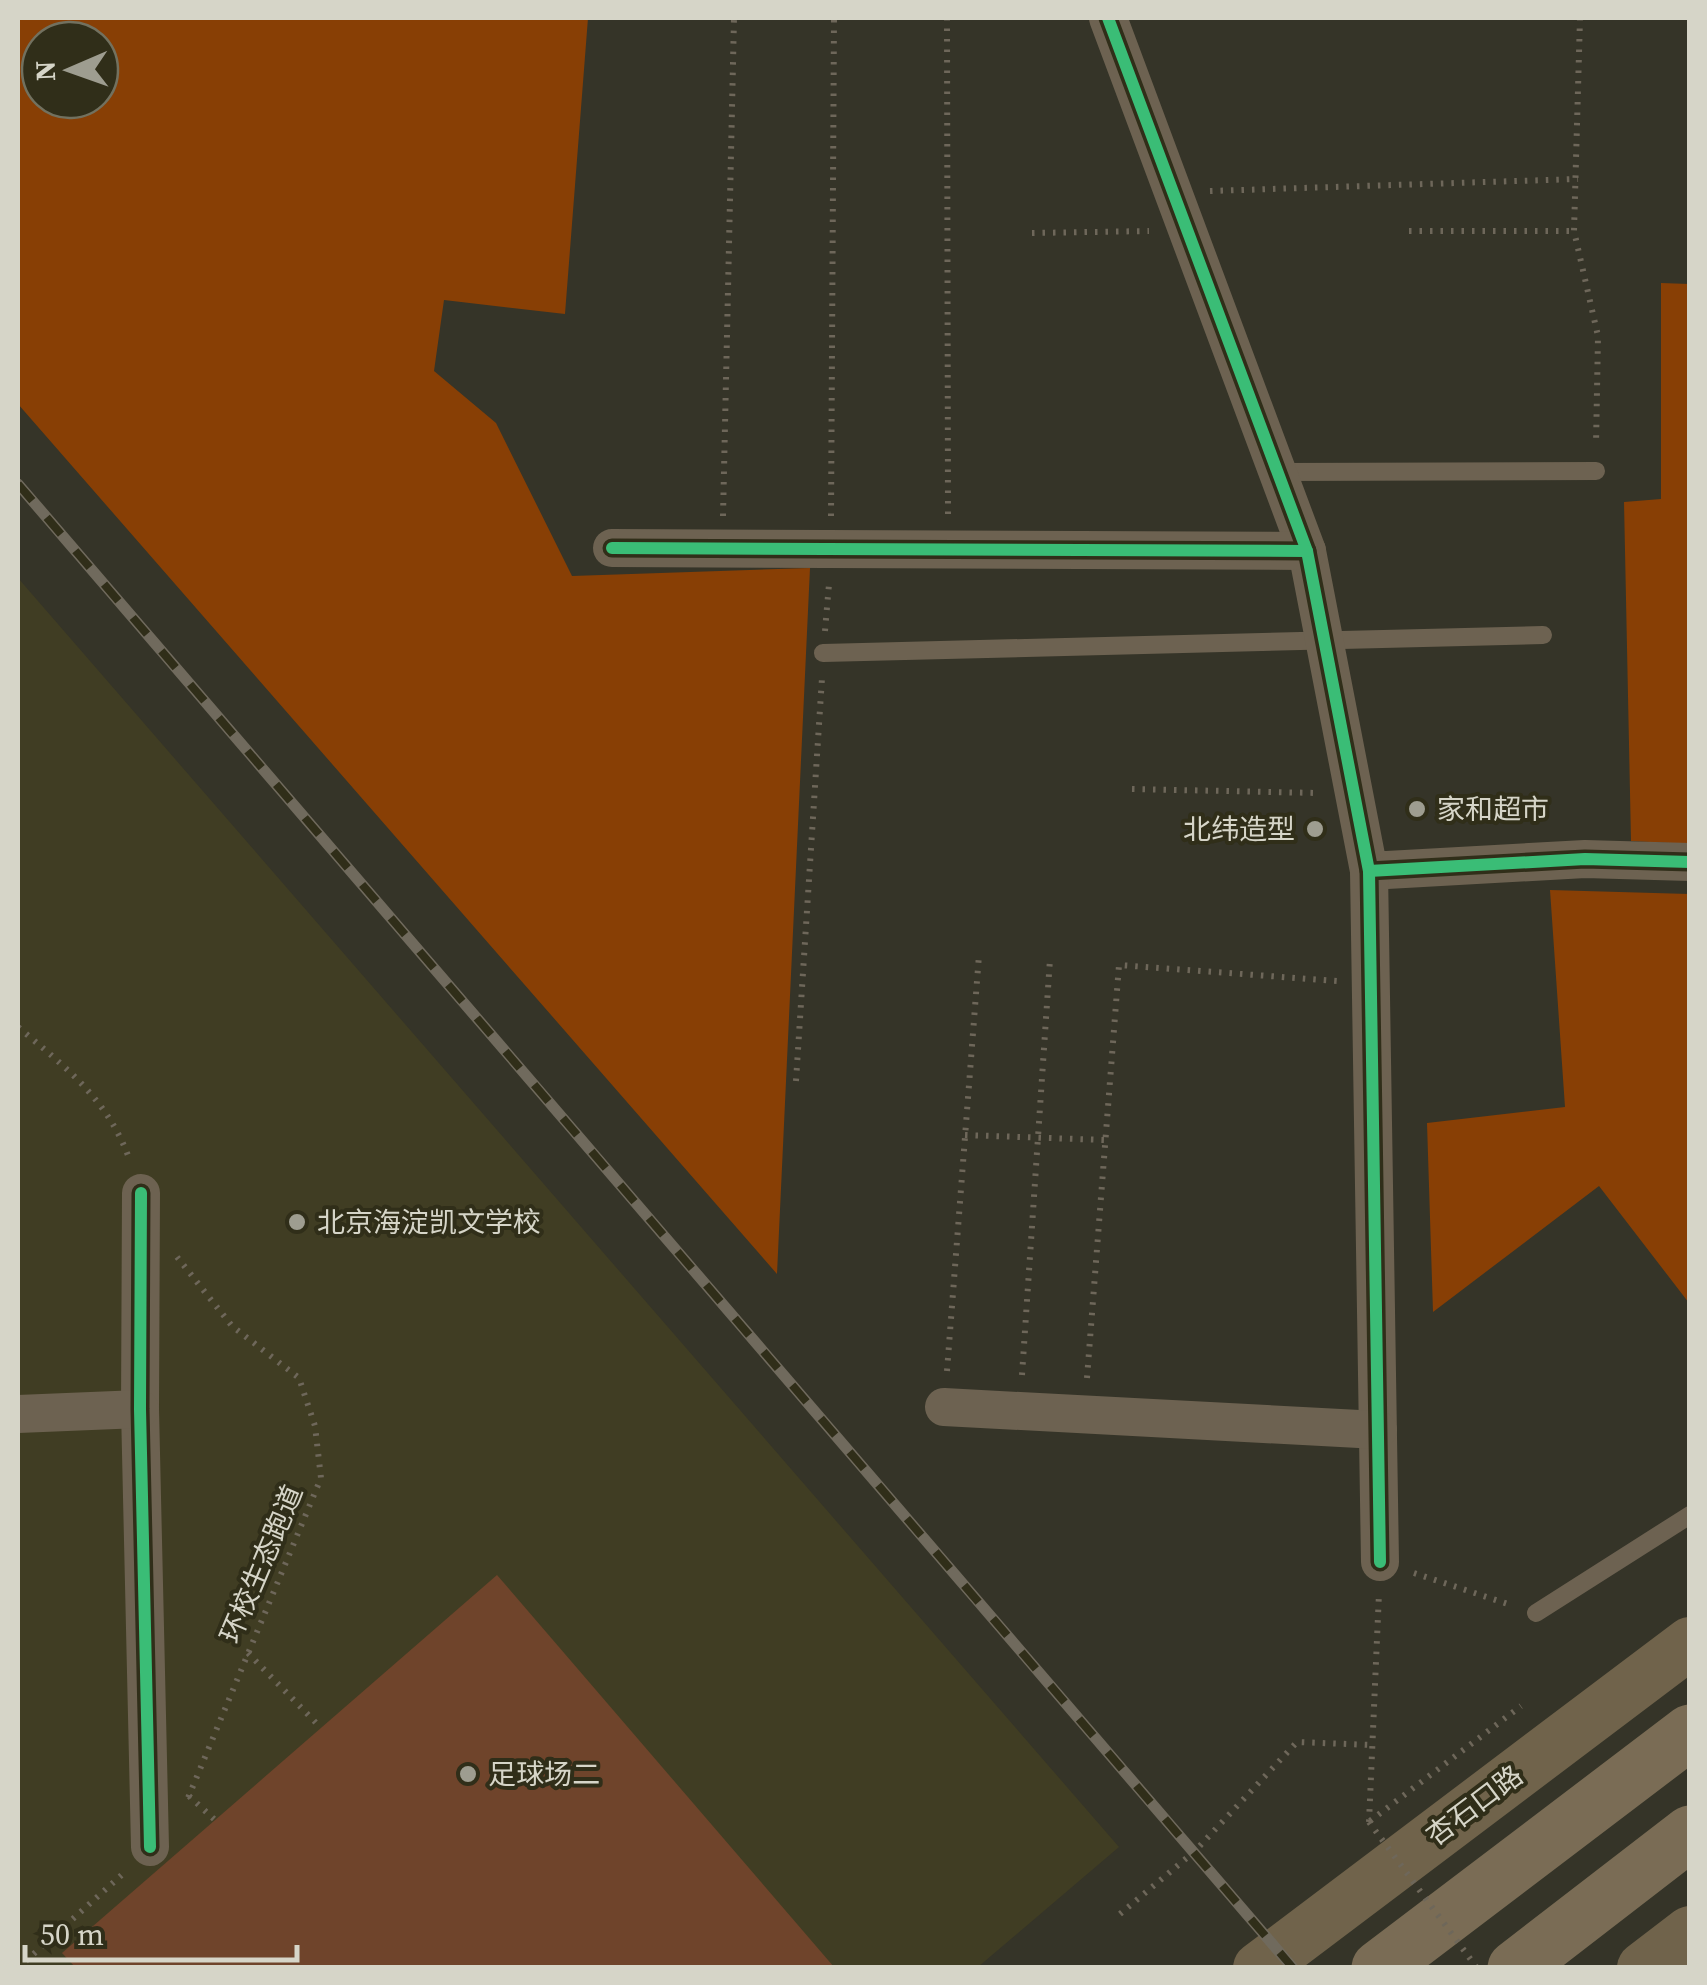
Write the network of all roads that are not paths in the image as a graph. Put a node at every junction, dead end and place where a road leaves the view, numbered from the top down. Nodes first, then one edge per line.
1 (1108, 18) edge
2 (1596, 471) road end
3 (1282, 472) junction
4 (612, 548) dead end
5 (1308, 550) junction
6 (1543, 635) dead end
7 (1326, 643) junction
8 (823, 653) dead end
9 (1690, 862) edge
10 (1368, 871) junction
11 (141, 1193) road end
12 (944, 1407) road end
13 (140, 1408) junction
14 (18, 1414) edge
15 (1378, 1430) junction
16 (1690, 1515) edge
17 (1380, 1562) road end
18 (1536, 1613) road end
19 (1690, 1643) edge
20 (1690, 1732) edge
21 (1690, 1833) edge
22 (150, 1847) road end
23 (1690, 1932) edge
24 (1259, 1968) edge
25 (1379, 1968) edge
26 (1515, 1968) edge
27 (1643, 1968) edge

1 - 3 street
2 - 3 lane
3 - 5 street
4 - 5 street
5 - 7 street
6 - 7 lane
7 - 8 lane
7 - 10 street
9 - 10 street
10 - 15 street
11 - 13 street
12 - 15 street
13 - 14 street
13 - 22 street
15 - 17 street
16 - 18 lane
19 - 24 street, 杏石口路
20 - 25 main road
21 - 26 main road
23 - 27 street

